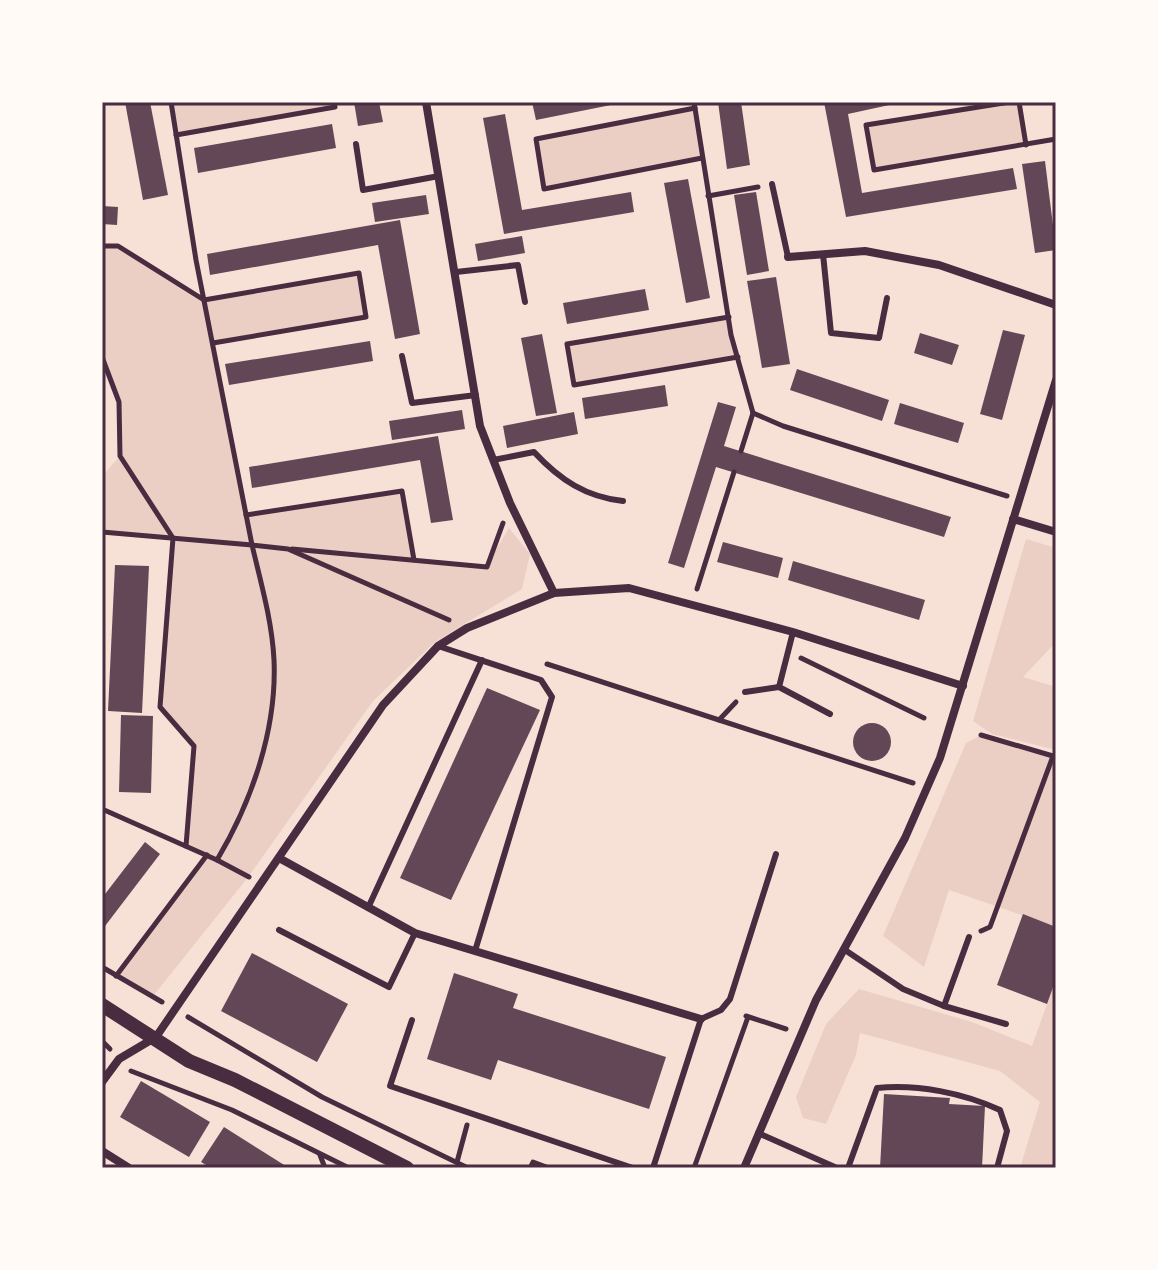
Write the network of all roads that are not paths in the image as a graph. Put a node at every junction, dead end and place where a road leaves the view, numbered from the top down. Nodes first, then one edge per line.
1 (426, 102) edge
2 (356, 144) dead end
3 (439, 176) junction
4 (772, 184) road end
5 (823, 254) junction
6 (788, 257) joint
7 (456, 272) junction
8 (887, 298) dead end
9 (525, 302) dead end
10 (1056, 305) edge
11 (402, 356) dead end
12 (1056, 380) edge
13 (476, 395) junction
14 (493, 460) junction
15 (623, 501) dead end
16 (1013, 519) junction
17 (1056, 532) edge
18 (554, 593) junction
19 (793, 632) junction
20 (438, 646) junction
21 (482, 660) junction
22 (963, 686) junction
23 (779, 687) junction
24 (745, 692) road end
25 (830, 714) dead end
26 (776, 854) dead end
27 (279, 858) junction
28 (368, 908) junction
29 (279, 930) dead end
30 (415, 933) junction
31 (969, 937) road end
32 (845, 950) junction
33 (475, 951) junction
34 (102, 1005) edge
35 (944, 1006) junction
36 (701, 1019) junction
37 (412, 1020) dead end
38 (1006, 1024) dead end
39 (156, 1037) junction
40 (102, 1082) edge
41 (758, 1133) junction
42 (102, 1151) edge
43 (129, 1168) edge
44 (407, 1168) edge
45 (633, 1168) edge
46 (653, 1168) edge
47 (744, 1168) edge
48 (837, 1168) edge
49 (848, 1168) edge
50 (997, 1168) edge

1 - 3 street
2 - 3 lane
3 - 7 street
4 - 6 lane
5 - 6 street
5 - 8 lane
5 - 10 street
7 - 9 lane
7 - 13 street
11 - 13 lane
12 - 16 street
13 - 14 street
14 - 15 lane
14 - 18 street
16 - 17 street
16 - 22 street
18 - 19 street
18 - 20 street
19 - 22 street
19 - 23 lane
20 - 21 lane
20 - 27 street
21 - 28 lane
21 - 33 lane
22 - 32 street
23 - 24 lane
23 - 25 lane
26 - 36 lane
27 - 28 street
27 - 39 street
28 - 30 street
29 - 30 lane
30 - 33 street
31 - 35 lane
32 - 35 lane
32 - 41 street
33 - 36 street
34 - 39 street
35 - 38 lane
36 - 46 lane
37 - 45 lane
39 - 40 street
39 - 44 street
41 - 47 street
41 - 48 lane
42 - 43 street
49 - 50 lane

